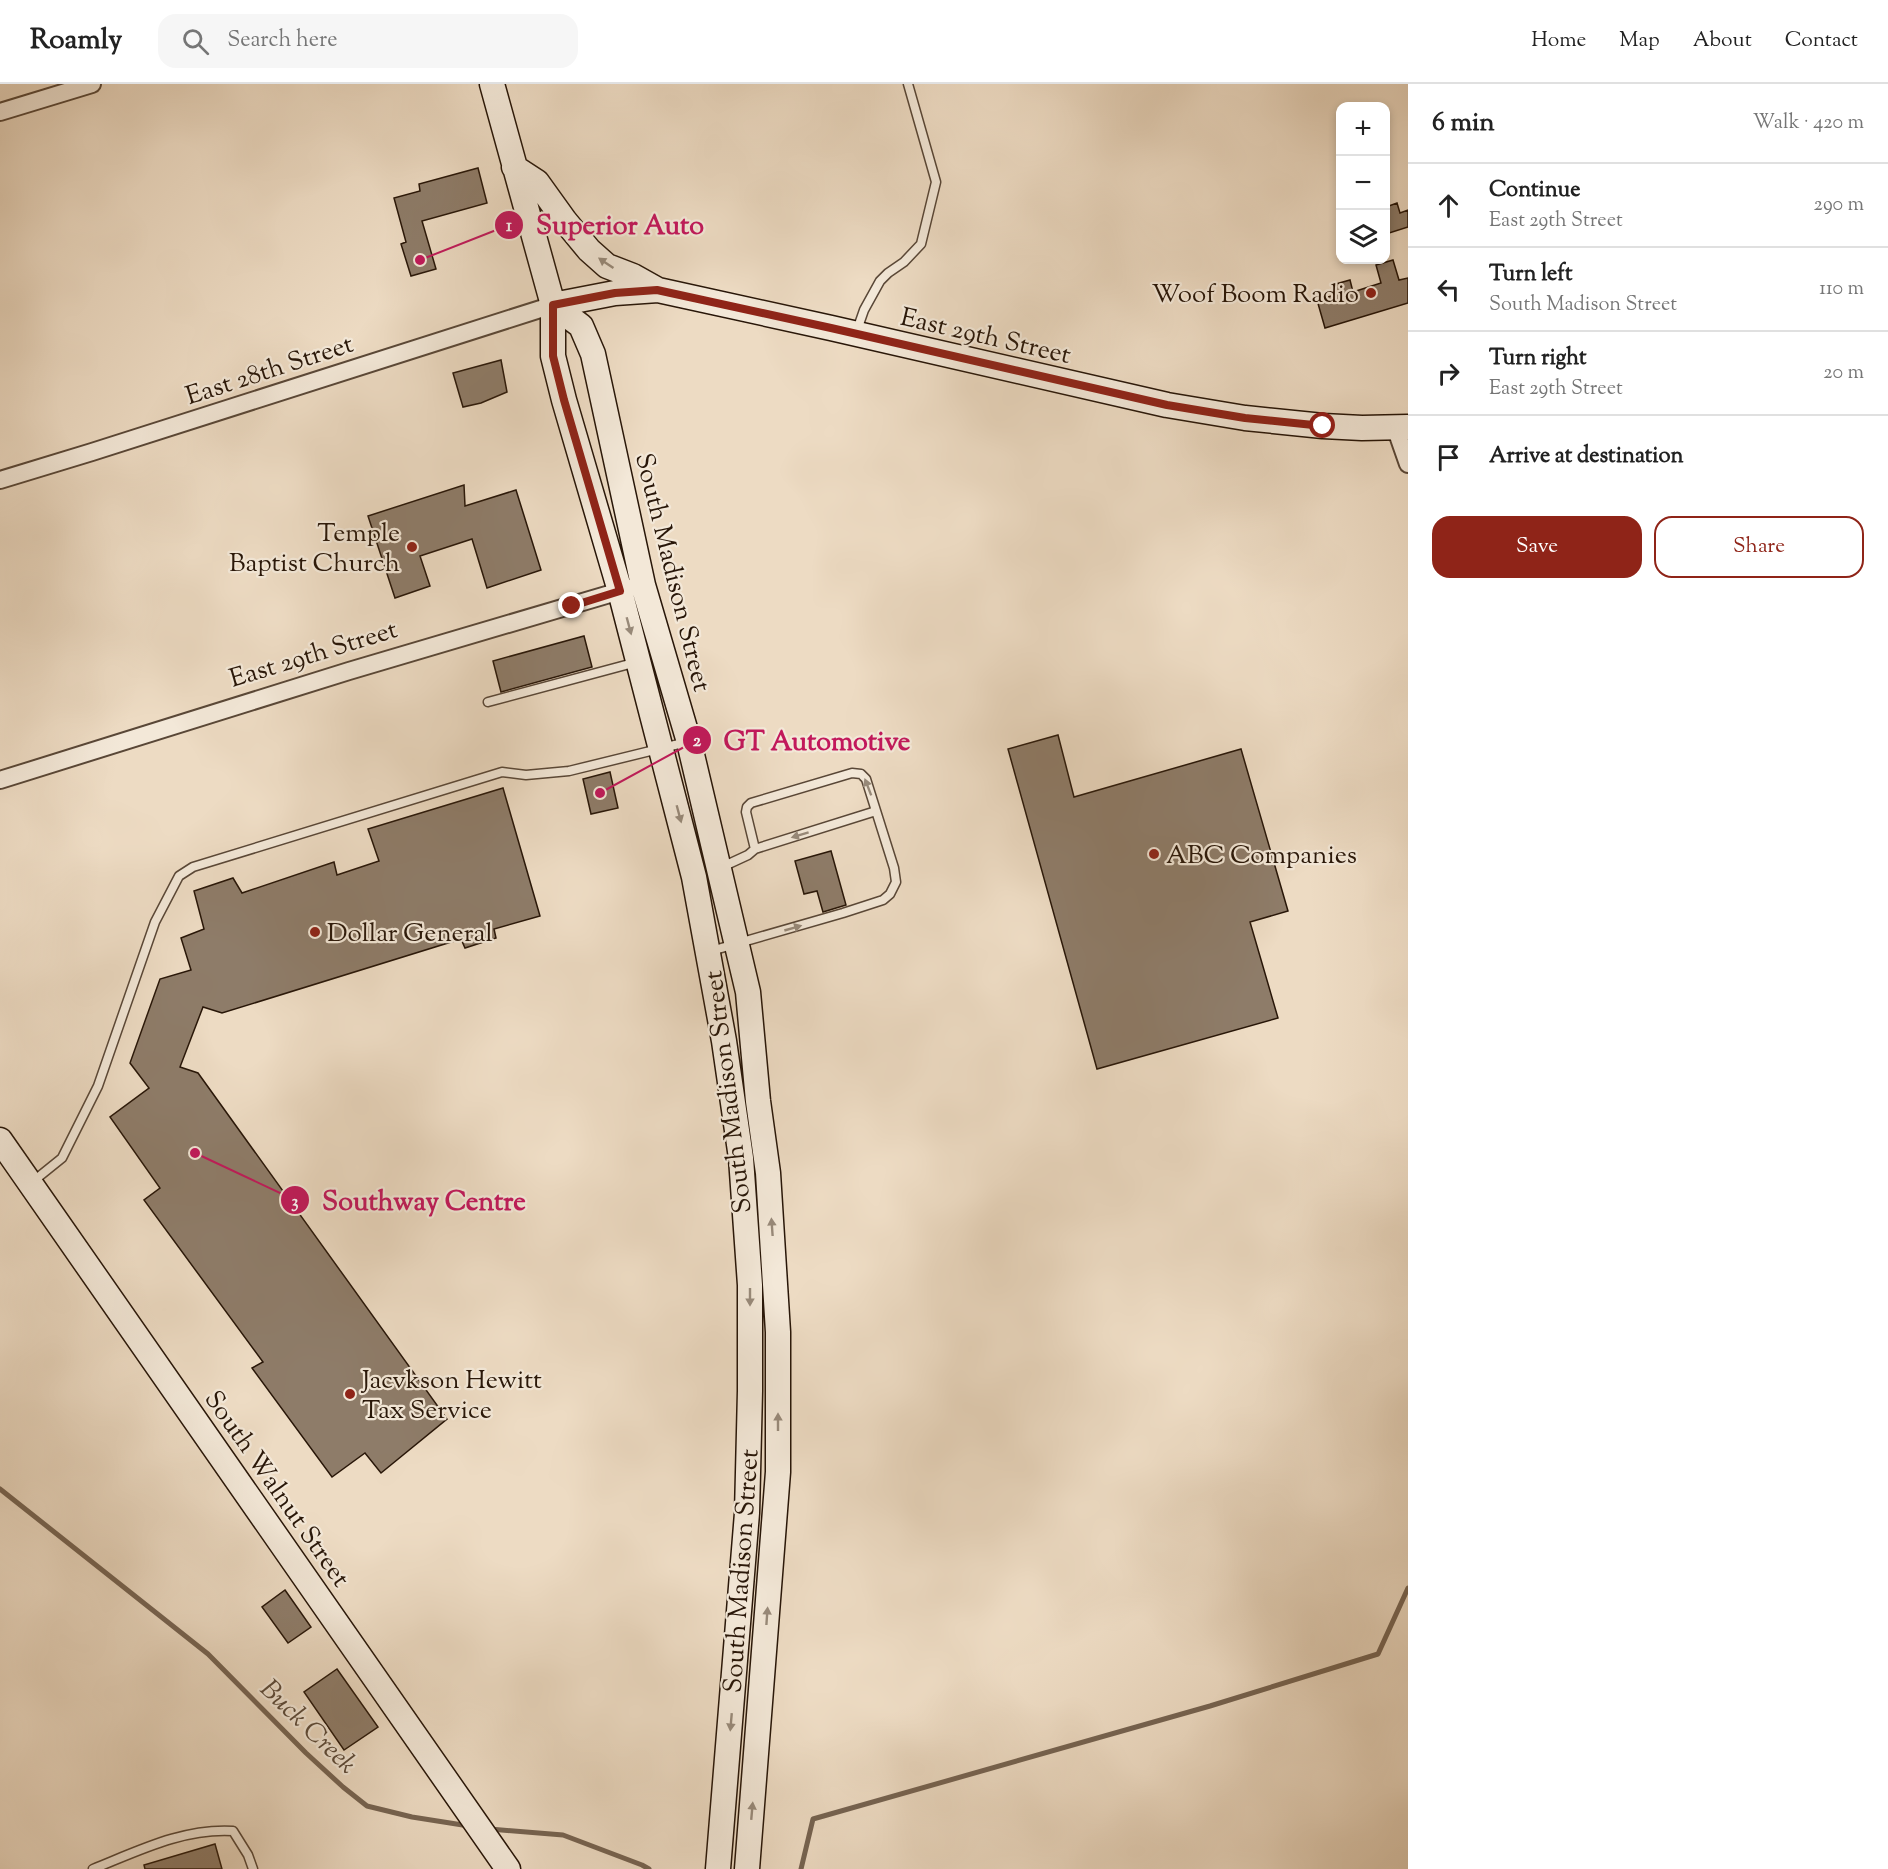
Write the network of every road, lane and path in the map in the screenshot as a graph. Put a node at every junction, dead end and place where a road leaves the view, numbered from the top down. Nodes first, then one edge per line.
1 (92, 84) edge
2 (492, 84) edge
3 (908, 84) edge
4 (0, 112) edge
5 (514, 167) junction
6 (657, 290) junction
7 (553, 305) junction
8 (856, 333) junction
9 (1402, 427) edge
10 (1408, 464) edge
11 (0, 480) edge
12 (644, 585) junction
13 (620, 591) junction
14 (651, 658) junction
15 (488, 702) dead end
16 (689, 742) junction
17 (661, 749) junction
18 (0, 780) edge
19 (876, 811) junction
20 (755, 849) junction
21 (718, 868) junction
22 (737, 944) junction
23 (708, 952) junction
24 (0, 1140) edge
25 (30, 1184) junction
26 (93, 1869) edge
27 (253, 1869) edge
28 (508, 1869) edge
29 (718, 1869) edge
30 (747, 1869) edge

1 - 4 street
2 - 5 main road, South Madison Street
3 - 8 lane
6 -> 5 main road
5 - 7 main road, South Madison Street
6 - 7 main road, East 29th Street
6 - 8 main road, East 29th Street
7 - 11 street, East 28th Street
7 - 12 main road, South Madison Street
7 - 13 main road, South Madison Street
8 - 9 main road, East 29th Street
9 - 10 street
12 - 13 street, East 29th Street
12 - 14 main road, South Madison Street
13 -> 14 main road, South Madison Street
13 - 18 street, East 29th Street
14 - 15 lane
14 - 16 main road, South Madison Street
14 - 17 main road, South Madison Street
16 - 17 lane
16 - 21 main road, South Madison Street
17 -> 23 main road, South Madison Street
17 - 25 lane
19 -> 20 lane
19 -> 20 lane
22 -> 19 lane
20 - 21 lane
21 - 22 main road, South Madison Street
22 - 23 lane
30 -> 22 main road, South Madison Street
23 -> 29 main road, South Madison Street
24 - 25 main road, South Walnut Street
25 - 28 main road, South Walnut Street
26 - 27 lane

